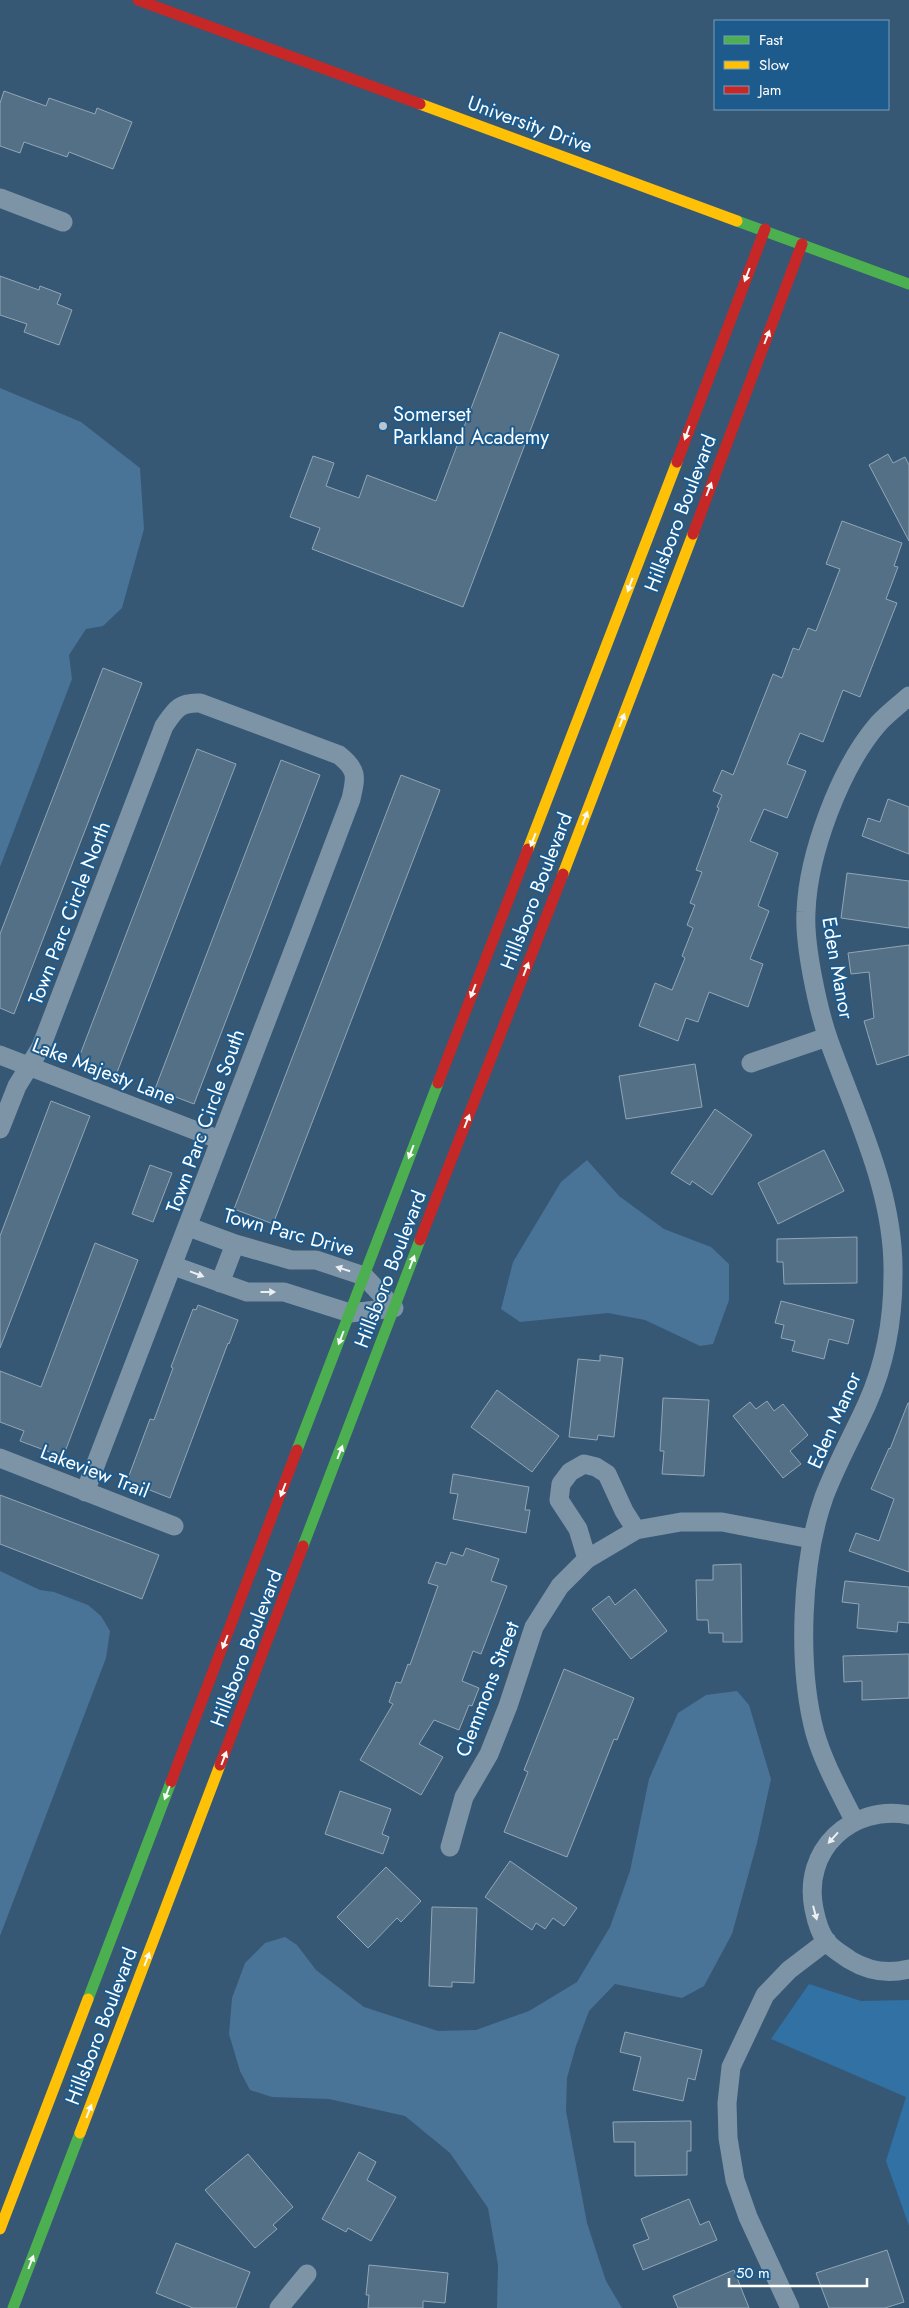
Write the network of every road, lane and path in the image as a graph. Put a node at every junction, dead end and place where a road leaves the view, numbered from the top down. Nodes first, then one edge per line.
1 (138, 0) edge
2 (0, 198) edge
3 (63, 222) dead end
4 (765, 229) junction
5 (802, 244) junction
6 (909, 284) edge
7 (909, 696) edge
8 (175, 710) joint
9 (827, 1037) junction
10 (0, 1055) edge
11 (751, 1063) dead end
12 (29, 1066) junction
13 (0, 1129) edge
14 (220, 1140) junction
15 (190, 1227) junction
16 (235, 1244) junction
17 (174, 1266) junction
18 (364, 1276) junction
19 (220, 1283) junction
20 (394, 1308) junction
21 (350, 1313) junction
22 (0, 1458) edge
23 (86, 1492) junction
24 (174, 1526) dead end
25 (636, 1530) junction
26 (811, 1539) junction
27 (587, 1559) junction
28 (909, 1815) edge
29 (854, 1820) junction
30 (450, 1847) dead end
31 (827, 1942) junction
32 (909, 1969) edge
33 (0, 2229) edge
34 (307, 2274) dead end
35 (13, 2308) edge
36 (279, 2308) edge
37 (790, 2308) edge

1 - 4 street, University Drive
2 - 3 street
4 - 5 street, University Drive
4 -> 18 street, Hillsboro Boulevard
5 - 6 street, University Drive
20 -> 5 street, Hillsboro Boulevard
7 - 9 street, Eden Manor
8 - 12 street, Town Parc Circle North
8 - 14 street, Town Parc Circle South
9 - 11 street, Eden Manor
9 - 26 street, Eden Manor
10 - 12 street, Lake Majesty Lane
12 - 13 street, Town Parc Circle North
12 - 14 street, Lake Majesty Lane
14 - 15 street, Town Parc Circle South
15 - 16 street, Town Parc Drive
15 - 17 street, Town Parc Circle South
18 -> 16 street, Town Parc Drive
16 - 19 street
17 -> 19 street
17 - 23 street, Town Parc Circle South
18 - 20 street, Town Parc Drive
18 - 21 street, Hillsboro Boulevard
19 -> 21 street
20 - 21 street
35 -> 20 street, Hillsboro Boulevard
21 -> 33 street, Hillsboro Boulevard
22 - 23 street, Lakeview Trail
23 - 24 street, Lakeview Trail
25 - 26 street, Clemmons Street
25 - 27 street, Clemmons Street
25 - 27 street
26 - 29 street, Eden Manor
27 - 30 street, Clemmons Street
28 - 29 street
29 -> 31 street
31 - 32 street
31 - 37 street
34 - 36 street

